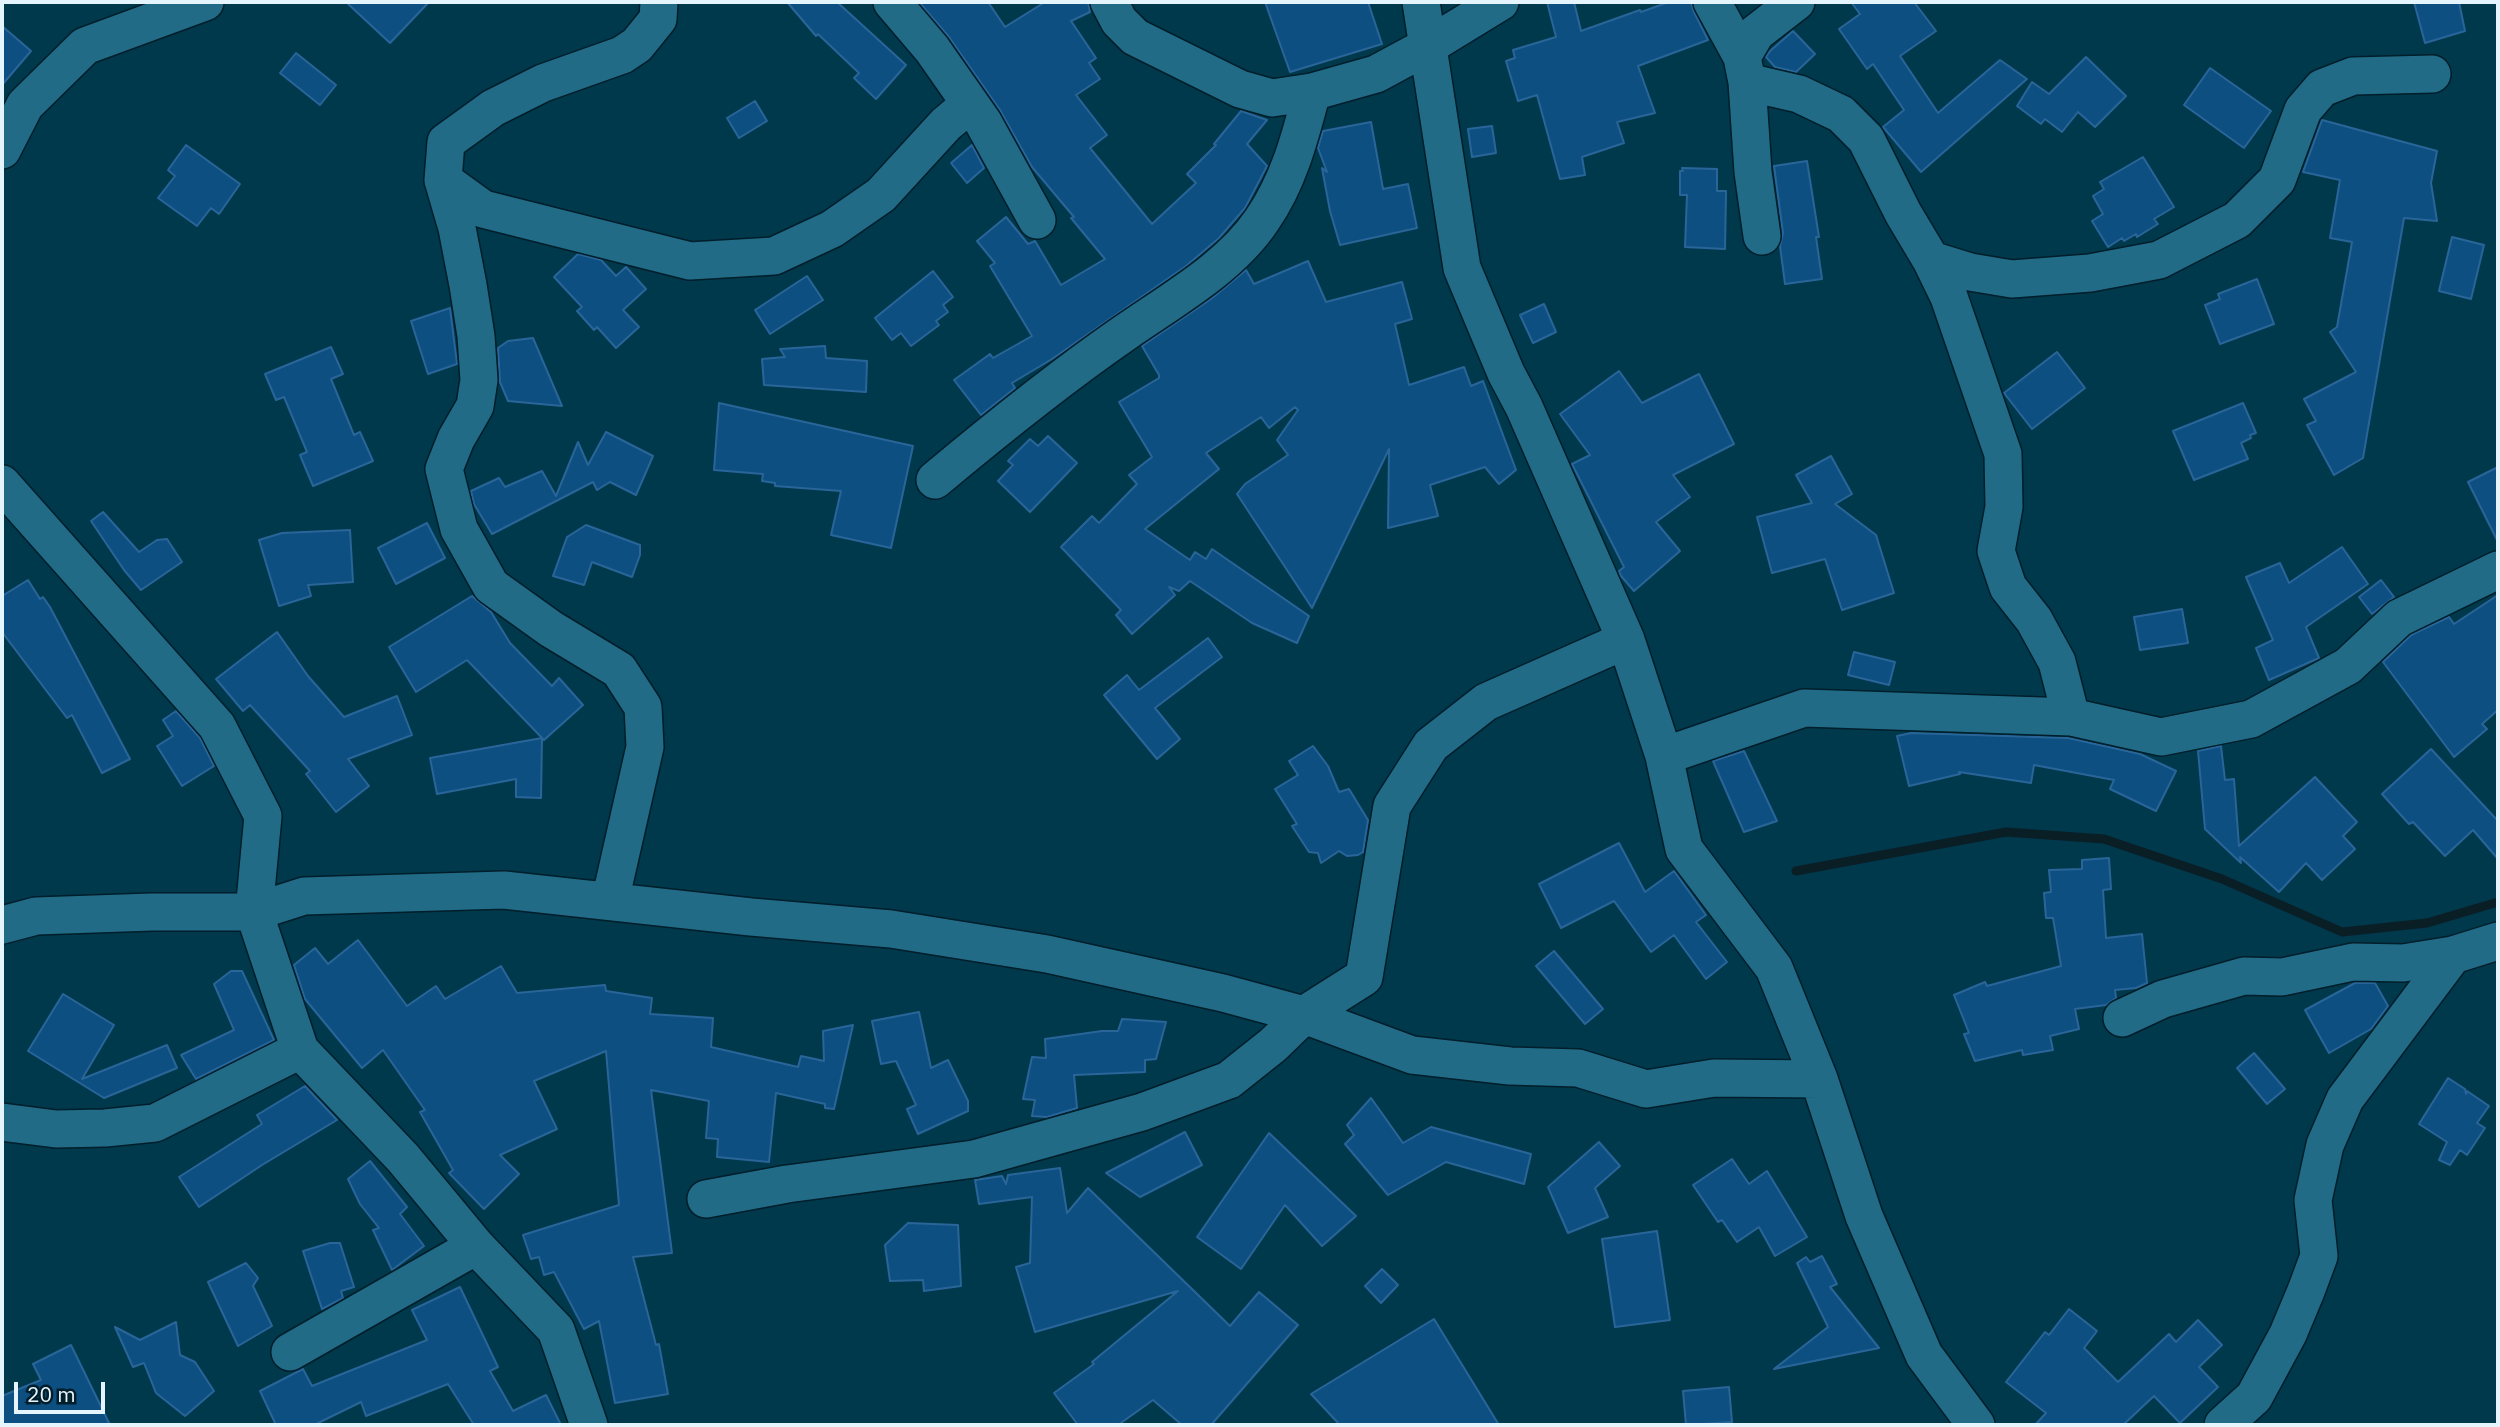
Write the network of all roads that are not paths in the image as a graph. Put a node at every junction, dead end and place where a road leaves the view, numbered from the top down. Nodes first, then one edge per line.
1 (205, 2) edge
2 (659, 2) edge
3 (892, 2) edge
4 (1110, 2) edge
5 (1421, 2) edge
6 (1500, 2) edge
7 (1712, 2) edge
8 (1796, 2) edge
9 (1429, 47) junction
10 (1745, 69) junction
11 (2432, 74) dead end
12 (1312, 92) junction
13 (970, 104) junction
14 (2, 150) edge
15 (443, 180) junction
16 (1037, 220) dead end
17 (1762, 236) dead end
18 (1931, 260) junction
19 (935, 480) dead end
20 (2, 484) edge
21 (2498, 570) edge
22 (1626, 640) junction
23 (2071, 717) junction
24 (1664, 756) junction
25 (610, 901) junction
26 (254, 912) junction
27 (2, 925) edge
28 (2498, 941) edge
29 (2453, 955) junction
30 (1304, 1015) junction
31 (2122, 1018) dead end
32 (300, 1050) junction
33 (1819, 1079) junction
34 (2, 1122) edge
35 (706, 1199) dead end
36 (476, 1246) junction
37 (290, 1352) dead end
38 (589, 1425) edge
39 (1976, 1425) edge
40 (2223, 1425) edge

1 - 14 street
2 - 15 street
3 - 13 street
4 - 12 street
5 - 9 street
6 - 9 street
7 - 10 street
8 - 10 street
9 - 12 street
9 - 22 street
10 - 17 street
10 - 18 street
11 - 18 street
12 - 19 street
13 - 15 street
13 - 16 street
15 - 25 street
18 - 23 street
20 - 26 street
21 - 23 street
22 - 24 street
22 - 30 street
23 - 24 street
24 - 33 street
25 - 26 street
25 - 30 street
26 - 27 street
26 - 32 street
28 - 29 street
29 - 31 street
29 - 40 street
30 - 33 street
30 - 35 street
32 - 34 street
32 - 36 street
33 - 39 street
36 - 37 street
36 - 38 street

